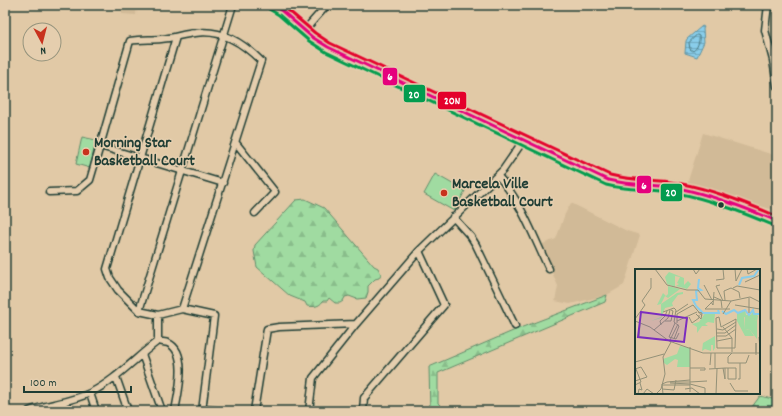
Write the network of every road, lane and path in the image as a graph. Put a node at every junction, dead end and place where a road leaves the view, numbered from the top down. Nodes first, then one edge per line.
1 (233, 5) edge
2 (272, 5) edge
3 (327, 5) edge
4 (768, 5) edge
5 (304, 31) junction
6 (223, 35) junction
7 (176, 37) junction
8 (777, 86) edge
9 (523, 141) junction
10 (236, 143) junction
11 (100, 146) junction
12 (140, 158) junction
13 (182, 170) junction
14 (498, 176) junction
15 (223, 183) junction
16 (49, 192) dead end
17 (256, 213) dead end
18 (454, 217) junction
19 (777, 221) edge
20 (419, 251) junction
21 (548, 269) dead end
22 (182, 309) junction
23 (139, 311) junction
24 (158, 315) junction
25 (356, 324) junction
26 (515, 326) dead end
27 (158, 341) junction
28 (142, 354) junction
29 (116, 377) junction
30 (90, 393) junction
31 (63, 403) junction
32 (32, 410) edge
33 (202, 410) edge
34 (65, 411) edge
35 (96, 411) edge
36 (128, 411) edge
37 (162, 411) edge
38 (175, 411) edge
39 (222, 411) edge
40 (254, 411) edge
41 (310, 411) edge
42 (363, 411) edge

1 - 6 street
2 - 5 main road
3 - 5 street
4 - 8 street
5 - 9 main road
6 - 7 street
6 - 10 street
6 - 13 street
7 - 11 street
7 - 12 street
9 - 14 street
9 - 19 main road
10 - 15 street
10 - 17 street
11 - 12 street
11 - 16 street
12 - 13 street
12 - 23 street
13 - 15 street
13 - 23 street
14 - 18 street
14 - 21 street
15 - 22 street
18 - 20 street
18 - 26 street
20 - 25 street
20 - 42 street
22 - 24 street
22 - 33 street
23 - 24 street
24 - 27 street
25 - 40 street
25 - 41 street
27 - 28 street
27 - 38 street
28 - 29 street
28 - 37 street
29 - 30 street
29 - 36 street
30 - 31 street
30 - 35 street
31 - 32 street
31 - 34 street
33 - 39 street

